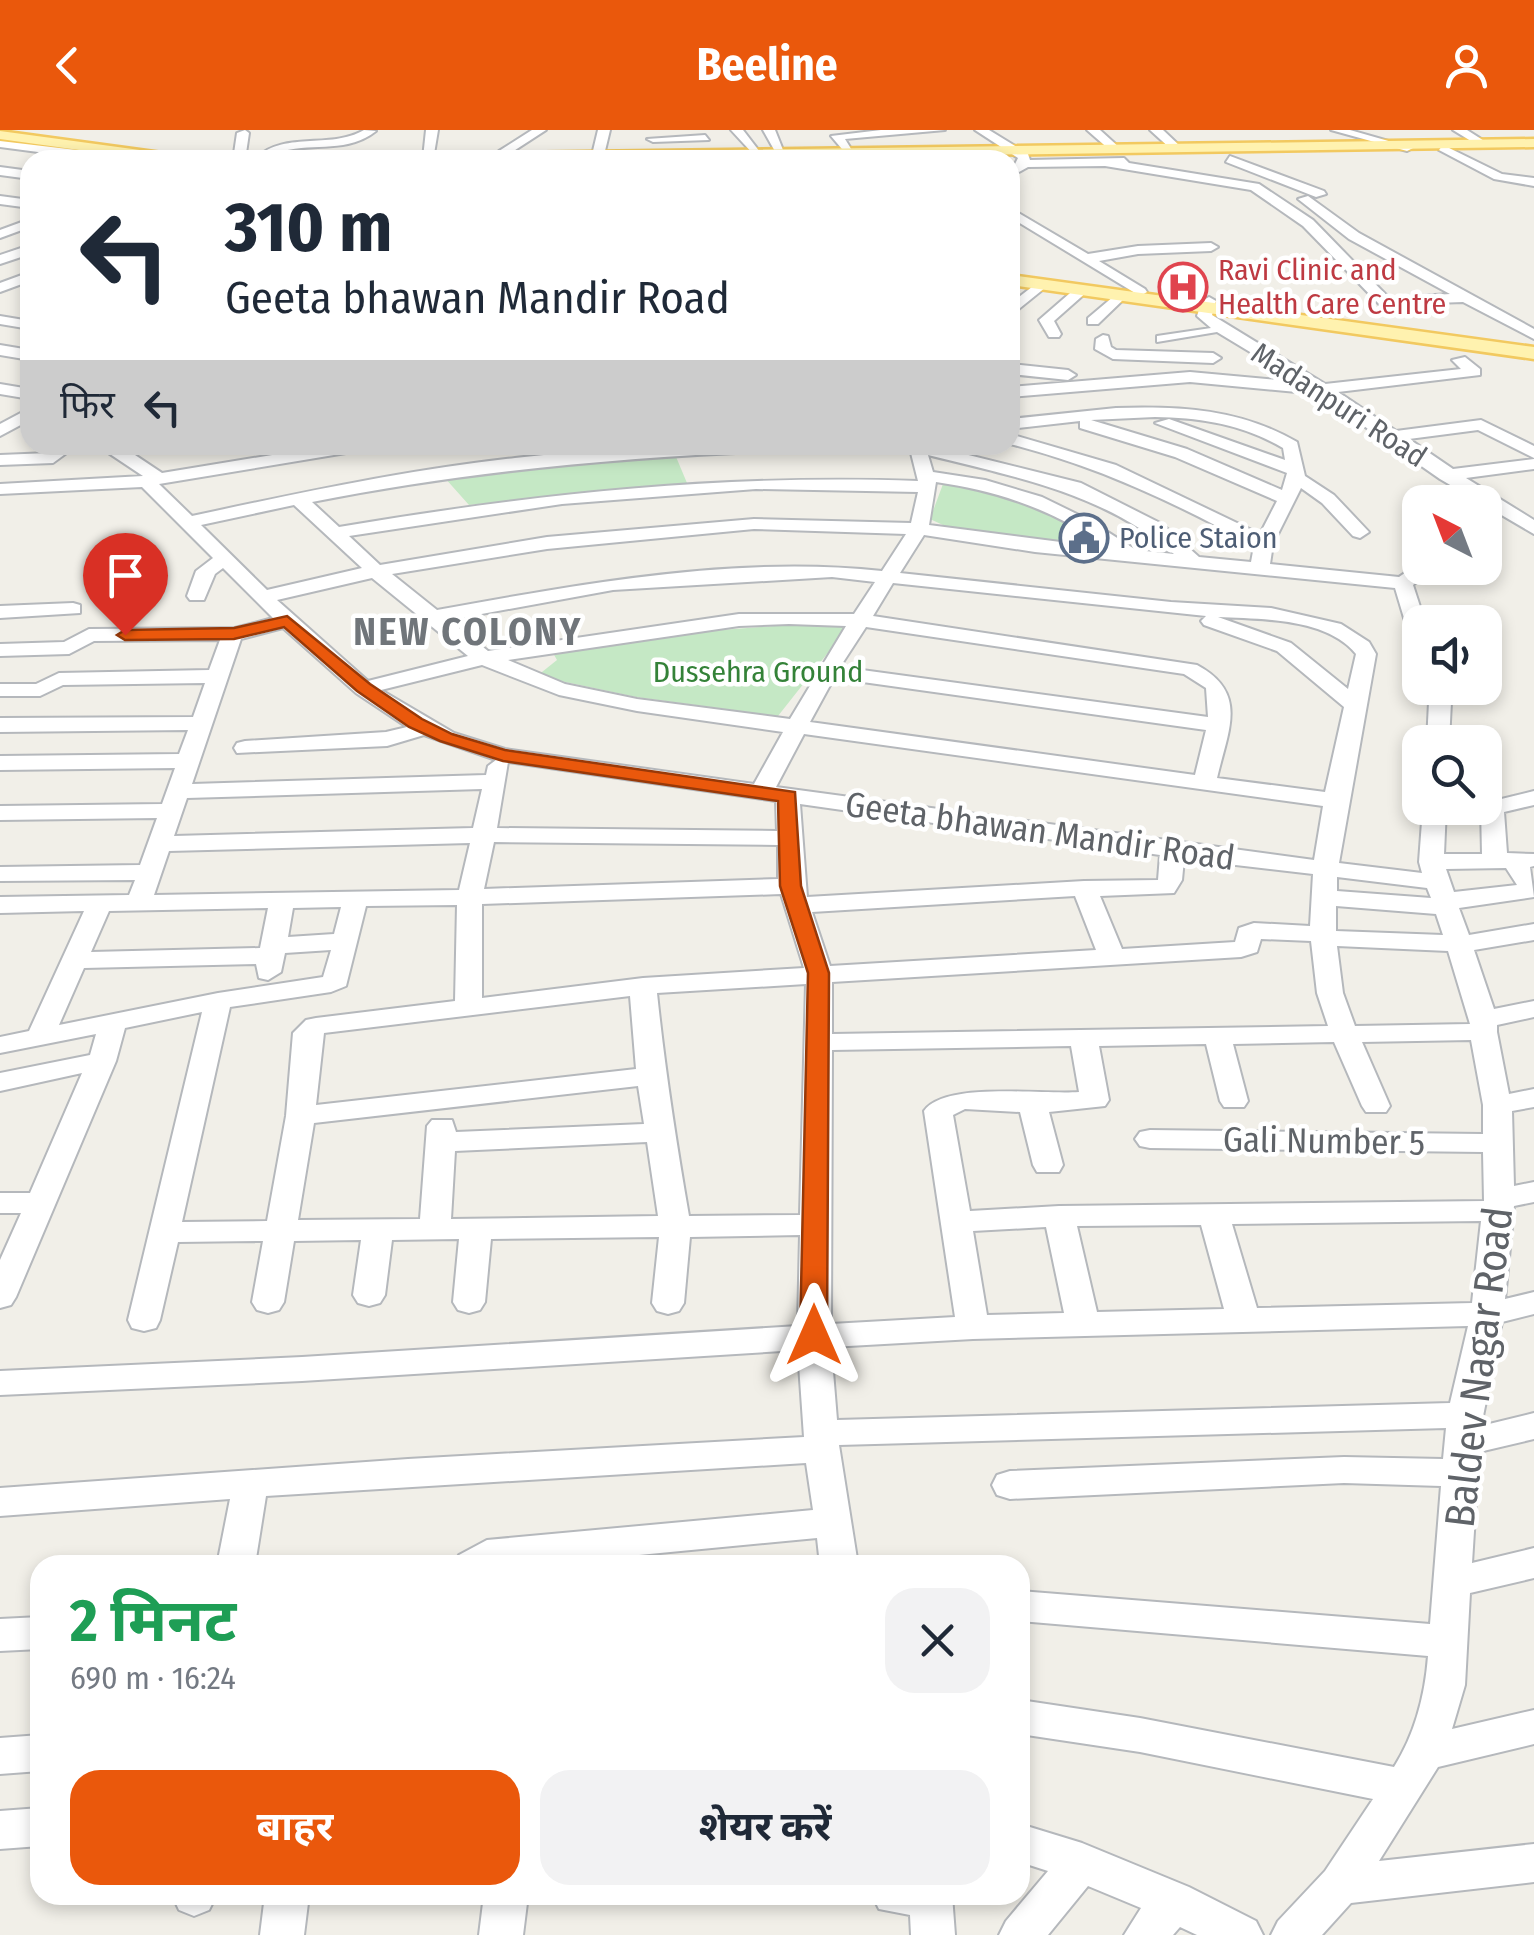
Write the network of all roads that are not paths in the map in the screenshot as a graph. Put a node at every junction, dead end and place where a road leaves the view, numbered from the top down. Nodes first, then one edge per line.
1 (56, 130) edge
2 (369, 130) edge
3 (385, 130) edge
4 (540, 130) edge
5 (737, 130) edge
6 (939, 130) edge
7 (980, 130) edge
8 (1093, 130) edge
9 (1156, 130) edge
10 (1337, 130) edge
11 (1393, 130) edge
12 (1458, 130) edge
13 (243, 132) dead end
14 (868, 132) edge
15 (702, 133) edge
16 (13, 135) edge
17 (121, 142) dead end
18 (1482, 144) junction
19 (1534, 144) edge
20 (91, 146) junction
21 (656, 146) edge
22 (1411, 146) junction
23 (1176, 148) junction
24 (1443, 148) junction
25 (82, 150) edge
26 (99, 150) edge
27 (118, 150) edge
28 (240, 150) edge
29 (272, 150) edge
30 (515, 150) edge
31 (755, 150) edge
32 (846, 150) edge
33 (1011, 150) edge
34 (1253, 152) junction
35 (1020, 156) joint
36 (1111, 156) junction
37 (1277, 159) dead end
38 (1230, 160) junction
39 (1170, 166) dead end
40 (1534, 182) edge
41 (1020, 221) edge
42 (1354, 236) junction
43 (1323, 237) junction
44 (1130, 238) dead end
45 (1210, 247) dead end
46 (1144, 250) junction
47 (1164, 263) dead end
48 (1090, 264) junction
49 (1424, 276) junction
50 (1020, 278) edge
51 (1020, 279) edge
52 (1361, 279) junction
53 (1041, 284) junction
54 (1445, 288) junction
55 (1082, 290) junction
56 (1374, 291) junction
57 (1130, 293) junction
58 (1462, 298) junction
59 (1020, 303) edge
60 (1198, 303) junction
61 (1093, 321) dead end
62 (1210, 332) junction
63 (1054, 334) dead end
64 (1534, 335) edge
65 (1103, 339) dead end
66 (1162, 339) dead end
67 (1236, 342) junction
68 (1534, 349) edge
69 (1213, 358) junction
70 (1460, 360) dead end
71 (1020, 368) edge
72 (1190, 377) junction
73 (1138, 382) junction
74 (1282, 386) junction
75 (1020, 391) edge
76 (1317, 392) junction
77 (1065, 419) junction
78 (1020, 423) edge
79 (1092, 425) junction
80 (1393, 436) junction
81 (1020, 442) edge
82 (1034, 445) junction
83 (1532, 453) edge
84 (57, 455) edge
85 (121, 455) edge
86 (303, 455) edge
87 (621, 455) edge
88 (687, 455) edge
89 (754, 455) edge
90 (921, 455) edge
91 (953, 455) edge
92 (0, 460) edge
93 (823, 460) edge
94 (1122, 472) junction
95 (1298, 475) junction
96 (1446, 475) junction
97 (152, 480) junction
98 (928, 481) junction
99 (703, 485) junction
100 (1446, 485) edge
101 (1459, 485) edge
102 (1076, 487) junction
103 (0, 490) edge
104 (449, 492) junction
105 (1279, 495) junction
106 (298, 499) junction
107 (1042, 501) junction
108 (1521, 502) dead end
109 (1502, 505) edge
110 (1211, 513) junction
111 (1502, 514) edge
112 (1502, 517) edge
113 (189, 522) junction
114 (1534, 528) edge
115 (919, 529) junction
116 (1360, 532) dead end
117 (335, 533) junction
118 (1534, 538) edge
119 (1264, 544) junction
120 (1131, 556) junction
121 (223, 560) junction
122 (1196, 563) junction
123 (1260, 568) junction
124 (376, 571) junction
125 (891, 576) junction
126 (1402, 583) edge
127 (197, 596) dead end
128 (262, 597) junction
129 (1171, 608) junction
130 (73, 609) dead end
131 (0, 612) edge
132 (432, 617) junction
133 (862, 620) junction
134 (287, 621) junction
135 (234, 634) junction
136 (0, 650) edge
137 (484, 658) junction
138 (827, 671) junction
139 (217, 676) junction
140 (364, 688) junction
141 (0, 690) edge
142 (1356, 706) junction
143 (201, 723) junction
144 (0, 724) edge
145 (796, 725) junction
146 (1218, 725) junction
147 (426, 728) junction
148 (245, 748) dead end
149 (503, 755) junction
150 (188, 761) junction
151 (0, 763) edge
152 (493, 782) junction
153 (1204, 782) junction
154 (775, 794) junction
155 (1534, 798) edge
156 (174, 801) junction
157 (1337, 802) junction
158 (0, 813) edge
159 (1435, 825) edge
160 (482, 835) junction
161 (788, 838) junction
162 (158, 844) junction
163 (1174, 850) junction
164 (1515, 861) edge
165 (148, 872) junction
166 (0, 874) edge
167 (1325, 883) junction
168 (1084, 888) junction
169 (1440, 888) junction
170 (794, 895) junction
171 (470, 896) junction
172 (355, 899) junction
173 (282, 901) junction
174 (139, 903) junction
175 (100, 904) junction
176 (0, 905) edge
177 (1534, 932) edge
178 (1323, 936) junction
179 (346, 941) junction
180 (1462, 944) junction
181 (271, 951) junction
182 (1113, 959) junction
183 (75, 960) junction
184 (818, 973) junction
185 (643, 986) junction
186 (265, 993) junction
187 (218, 1001) junction
188 (468, 1004) junction
189 (1534, 1009) edge
190 (114, 1021) junction
191 (1484, 1026) junction
192 (1348, 1035) junction
193 (40, 1036) junction
194 (1218, 1039) junction
195 (1084, 1040) junction
196 (819, 1042) junction
197 (0, 1045) edge
198 (102, 1061) junction
199 (651, 1076) junction
200 (0, 1082) edge
201 (1534, 1098) edge
202 (1234, 1101) dead end
203 (442, 1102) junction
204 (1040, 1104) junction
205 (1497, 1105) junction
206 (1376, 1106) dead end
207 (301, 1116) junction
208 (663, 1132) junction
209 (1150, 1138) dead end
210 (442, 1142) junction
211 (1498, 1143) junction
212 (1048, 1165) dead end
213 (1534, 1192) edge
214 (0, 1203) edge
215 (40, 1204) junction
216 (1498, 1205) junction
217 (1214, 1215) junction
218 (1059, 1216) junction
219 (956, 1222) junction
220 (814, 1225) junction
221 (476, 1228) junction
222 (675, 1228) junction
223 (435, 1230) junction
224 (378, 1231) junction
225 (167, 1232) junction
226 (281, 1232) junction
227 (2, 1290) edge
228 (369, 1295) dead end
229 (268, 1302) dead end
230 (469, 1302) dead end
231 (668, 1303) dead end
232 (1534, 1303) edge
233 (1487, 1314) junction
234 (144, 1320) dead end
235 (1244, 1321) junction
236 (1083, 1324) junction
237 (973, 1327) junction
238 (814, 1335) junction
239 (0, 1383) edge
240 (1534, 1426) edge
241 (822, 1441) junction
242 (1462, 1444) junction
243 (250, 1484) junction
244 (1010, 1484) dead end
245 (0, 1502) edge
246 (830, 1523) junction
247 (238, 1555) edge
248 (487, 1555) edge
249 (837, 1555) edge
250 (1534, 1563) edge
251 (1455, 1582) junction
252 (1030, 1607) edge
253 (30, 1634) edge
254 (0, 1636) edge
255 (1451, 1642) junction
256 (1030, 1718) edge
257 (1534, 1726) edge
258 (30, 1754) edge
259 (0, 1756) edge
260 (1414, 1770) junction
261 (30, 1828) edge
262 (0, 1830) edge
263 (1030, 1846) edge
264 (1082, 1862) junction
265 (1534, 1863) edge
266 (1174, 1901) junction
267 (286, 1905) edge
268 (504, 1905) edge
269 (931, 1905) edge
270 (1315, 1917) edge
271 (282, 1935) edge
272 (500, 1935) edge
273 (933, 1935) edge
274 (1021, 1935) edge
275 (1146, 1935) edge
276 (1240, 1935) edge

1 - 16 street
2 - 3 street
2 - 29 street
4 - 30 street
5 - 31 street
6 - 14 street
7 - 33 street
8 - 36 street
9 - 23 street
10 - 22 street
11 - 22 street
12 - 18 street
13 - 28 street
14 - 32 street
15 - 21 street
16 - 20 main road
16 - 25 street
16 - 26 main road
17 - 20 street
18 - 19 main road
18 - 22 main road
19 - 24 main road
20 - 27 main road
22 - 24 main road
22 - 34 main road
23 - 34 main road
23 - 36 main road
24 - 40 street
34 - 35 main road
34 - 37 street
34 - 38 street
34 - 38 street
35 - 36 main road
36 - 39 street
36 - 43 street
38 - 42 street
41 - 48 street
42 - 43 street
42 - 49 street
43 - 52 street
44 - 46 street
45 - 46 street
46 - 48 street
47 - 48 street
48 - 57 street
49 - 52 street
49 - 54 street
50 - 57 main road
51 - 53 main road
52 - 56 street
53 - 55 main road
53 - 59 street
54 - 56 street
54 - 58 street
55 - 57 main road
55 - 63 street
56 - 58 street
57 - 60 main road
57 - 61 street
58 - 64 street
60 - 62 street, Madanpuri Road
60 - 67 street, Madanpuri Road
60 - 68 main road
62 - 66 street
62 - 67 street, Madanpuri Road
65 - 69 street
67 - 69 street
67 - 76 street, Madanpuri Road
69 - 72 street
70 - 76 street
71 - 73 street
72 - 73 street
72 - 74 street
73 - 75 street
74 - 76 street
74 - 76 street
76 - 80 street, Madanpuri Road
76 - 100 street, Madanpuri Road
77 - 78 street
77 - 79 street
77 - 95 street
79 - 82 street
79 - 105 street
80 - 83 street
80 - 96 street, Madanpuri Road
81 - 82 street
82 - 94 street
83 - 96 street
84 - 92 street
85 - 97 street, Geeta bhawan Mandir Road
86 - 97 street
87 - 104 street
88 - 99 street
89 - 93 street
90 - 98 street
91 - 102 street
93 - 98 street
93 - 99 street
94 - 102 street
94 - 110 street
95 - 105 street
95 - 116 street
96 - 101 street, Madanpuri Road
97 - 103 street
97 - 113 street, Geeta bhawan Mandir Road
98 - 107 street
98 - 115 street
99 - 104 street
102 - 107 street
102 - 122 street
104 - 106 street
104 - 117 street
105 - 110 street
105 - 119 street
106 - 113 street
106 - 117 street
107 - 120 street
108 - 109 street
110 - 119 street
111 - 114 street, Madanpuri Road
112 - 118 street, Madanpuri Road
113 - 121 street, Geeta bhawan Mandir Road
115 - 120 street
115 - 124 street
115 - 125 street
117 - 124 street
119 - 123 street
120 - 122 street
121 - 127 street
121 - 128 street, Geeta bhawan Mandir Road
122 - 123 street
123 - 126 street
124 - 128 street
124 - 132 street
125 - 129 street
125 - 132 street
125 - 133 street
128 - 134 street, Geeta bhawan Mandir Road
129 - 142 street
129 - 142 street
130 - 131 street
132 - 137 street
133 - 137 street
133 - 138 street
133 - 146 street
134 - 135 street
134 - 140 street, Geeta bhawan Mandir Road
135 - 136 street
135 - 139 street
137 - 140 street
137 - 145 street
138 - 145 street
138 - 146 street
139 - 141 street
139 - 143 street
140 - 147 street, Geeta bhawan Mandir Road
142 - 157 street
143 - 144 street
143 - 150 street
145 - 153 street
145 - 154 street
146 - 153 street
147 - 148 street
147 - 149 street, Geeta bhawan Mandir Road
149 - 152 street
149 - 154 street, Geeta bhawan Mandir Road
150 - 151 street
150 - 156 street
152 - 156 street
152 - 160 street
153 - 157 street
154 - 161 street
154 - 163 street, Geeta bhawan Mandir Road
155 - 164 street
156 - 158 street
156 - 162 street
157 - 167 street
159 - 169 street
160 - 161 street
160 - 162 street
160 - 171 street
161 - 170 street
162 - 165 street
163 - 167 street, Geeta bhawan Mandir Road
163 - 168 street
164 - 169 street
164 - 169 street
165 - 166 street
165 - 174 street
167 - 169 street, Geeta bhawan Mandir Road
167 - 178 street
168 - 170 street
168 - 182 street
169 - 180 street, Baldev Nagar Road
170 - 171 street
170 - 184 street
171 - 172 street
171 - 188 street
172 - 173 street
172 - 179 street
173 - 174 street
173 - 181 street
174 - 175 street
175 - 176 street
175 - 183 street
177 - 180 street
178 - 180 street
178 - 182 street
178 - 192 street
179 - 181 street
179 - 186 street
180 - 191 street, Baldev Nagar Road
181 - 183 street
181 - 186 street
182 - 184 street
183 - 193 street
184 - 185 street
184 - 196 street
185 - 188 street
185 - 199 street
186 - 187 street
187 - 190 street
187 - 225 street
188 - 207 street
189 - 191 street
190 - 193 street
190 - 198 street
191 - 192 street
191 - 205 street, Baldev Nagar Road
192 - 194 street
192 - 206 street
193 - 197 street
194 - 195 street
194 - 202 street
195 - 196 street
195 - 204 street
196 - 220 street
198 - 200 street
198 - 215 street
199 - 203 street
199 - 208 street
201 - 205 street
203 - 207 street
203 - 210 street
204 - 212 street
204 - 219 street
205 - 211 street, Baldev Nagar Road
207 - 226 street
208 - 210 street
208 - 222 street
209 - 211 street, Gali Number 5
210 - 223 street
211 - 216 street, Baldev Nagar Road
213 - 216 street
214 - 215 street
215 - 227 street
216 - 217 street
216 - 233 street, Baldev Nagar Road
217 - 218 street
217 - 235 street
218 - 219 street
218 - 236 street
219 - 237 street
220 - 222 street
220 - 238 street
221 - 222 street
221 - 223 street
221 - 230 street
222 - 231 street
223 - 224 street
224 - 226 street
224 - 228 street
225 - 226 street
225 - 234 street
226 - 229 street
232 - 233 street
233 - 235 street
233 - 242 street, Baldev Nagar Road
235 - 236 street
236 - 237 street
237 - 238 street
238 - 239 street
238 - 241 street
240 - 242 street
241 - 242 street
241 - 243 street
241 - 246 street
242 - 244 street
242 - 251 street, Baldev Nagar Road
243 - 245 street
243 - 247 street
246 - 248 street
246 - 249 street
250 - 251 street
251 - 255 street, Baldev Nagar Road
252 - 255 street
253 - 254 street
255 - 260 street, Baldev Nagar Road
256 - 260 street
257 - 260 street
258 - 259 street
260 - 270 street, Baldev Nagar Road
261 - 262 street
263 - 264 street
264 - 266 street
264 - 274 street
265 - 270 street
266 - 275 street
266 - 276 street
267 - 271 street
268 - 272 street
269 - 273 street

